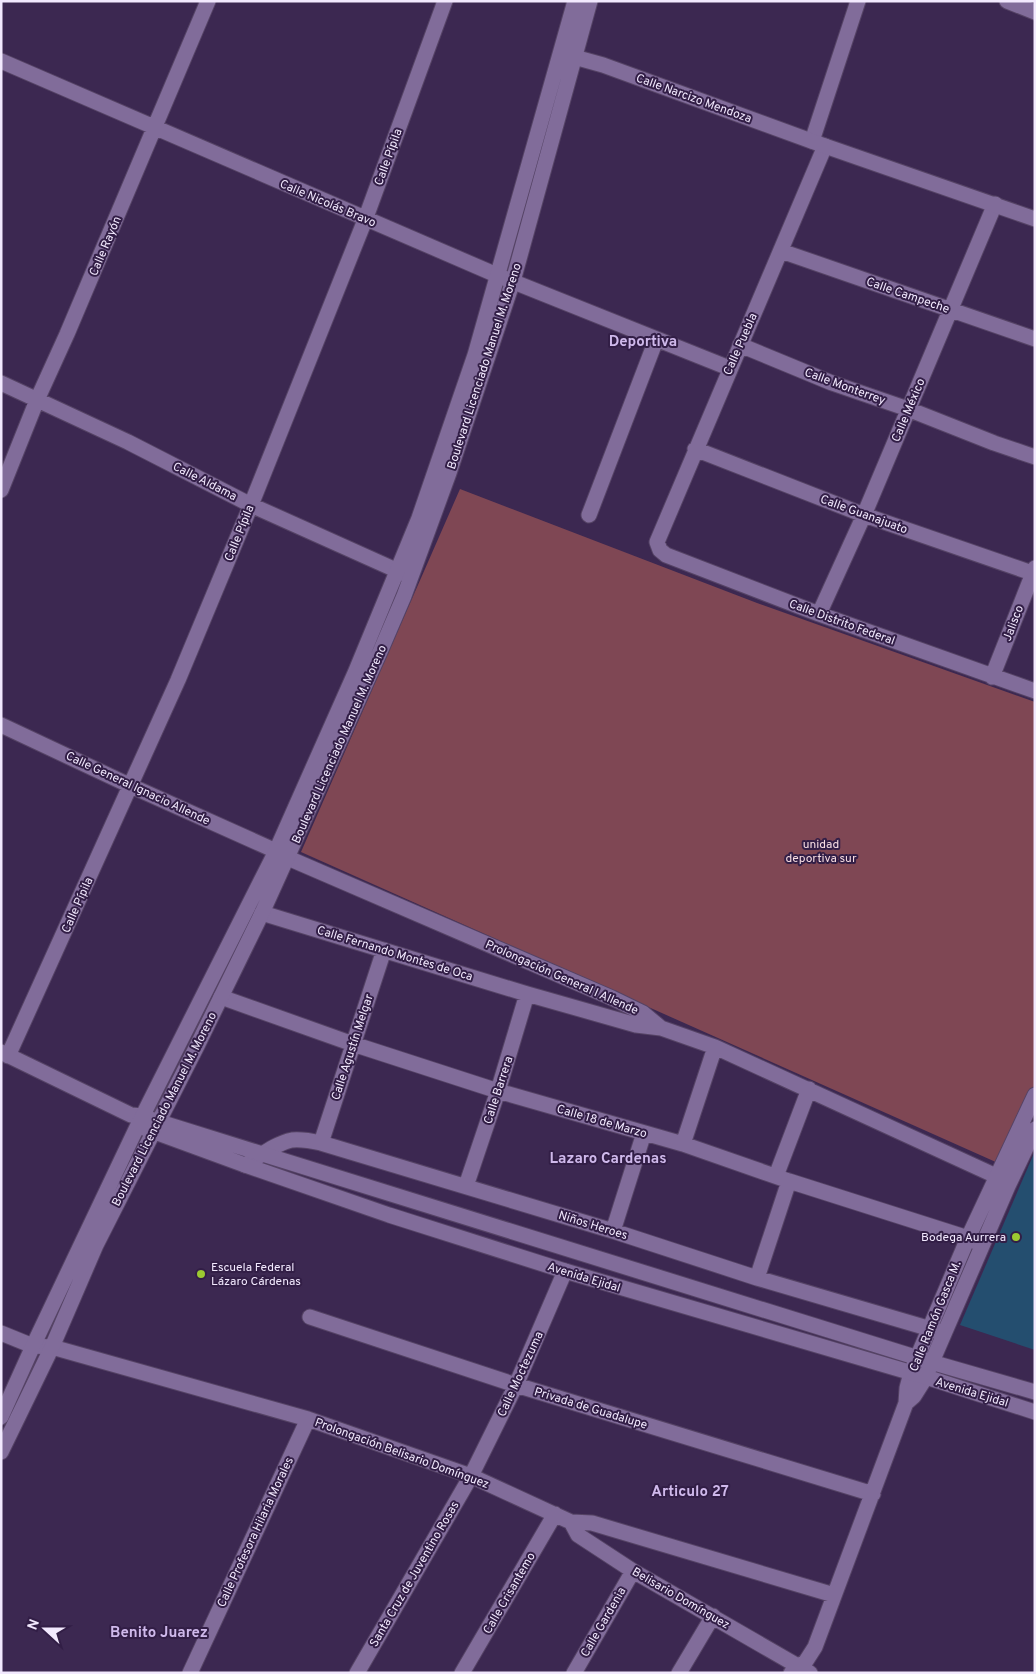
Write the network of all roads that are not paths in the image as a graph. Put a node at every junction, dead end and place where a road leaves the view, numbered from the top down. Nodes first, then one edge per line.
1 (208, 1) edge
2 (445, 1) edge
3 (575, 1) edge
4 (590, 1) edge
5 (858, 1) edge
6 (1007, 1) edge
7 (1035, 12) edge
8 (568, 55) junction
9 (1, 62) edge
10 (154, 128) junction
11 (818, 144) junction
12 (994, 204) junction
13 (1035, 219) edge
14 (366, 220) junction
15 (781, 251) junction
16 (506, 278) junction
17 (950, 309) junction
18 (1035, 339) edge
19 (656, 340) junction
20 (740, 345) junction
21 (729, 368) junction
22 (1, 383) edge
23 (38, 400) junction
24 (908, 409) junction
25 (695, 449) junction
26 (1035, 457) edge
27 (1, 490) edge
28 (251, 505) junction
29 (590, 515) dead end
30 (864, 515) junction
31 (657, 542) joint
32 (396, 571) junction
33 (1034, 572) edge
34 (411, 576) junction
35 (819, 614) junction
36 (992, 677) junction
37 (1035, 691) edge
38 (1, 725) edge
39 (131, 786) junction
40 (282, 854) junction
41 (262, 913) junction
42 (384, 950) junction
43 (527, 994) junction
44 (221, 997) junction
45 (661, 1028) junction
46 (353, 1044) junction
47 (715, 1047) junction
48 (5, 1054) edge
49 (809, 1089) junction
50 (498, 1091) junction
51 (1035, 1095) edge
52 (144, 1122) junction
53 (1035, 1129) edge
54 (644, 1133) junction
55 (321, 1143) junction
56 (683, 1144) junction
57 (264, 1154) junction
58 (245, 1165) junction
59 (783, 1178) junction
60 (1002, 1181) junction
61 (466, 1186) junction
62 (101, 1219) junction
63 (613, 1231) junction
64 (968, 1238) junction
65 (982, 1245) junction
66 (565, 1271) junction
67 (757, 1278) junction
68 (310, 1317) dead end
69 (929, 1328) junction
70 (1, 1332) edge
71 (944, 1332) junction
72 (33, 1346) junction
73 (52, 1347) junction
74 (924, 1360) junction
75 (918, 1375) junction
76 (516, 1385) junction
77 (1035, 1392) edge
78 (1035, 1412) edge
79 (308, 1419) junction
80 (5, 1420) edge
81 (1, 1452) edge
82 (471, 1476) junction
83 (873, 1494) junction
84 (555, 1514) junction
85 (571, 1522) junction
86 (633, 1571) junction
87 (834, 1595) junction
88 (713, 1616) junction
89 (799, 1670) edge
90 (190, 1673) edge
91 (357, 1673) edge
92 (462, 1673) edge
93 (574, 1673) edge
94 (679, 1673) edge

1 - 10 street, Calle Rayón
2 - 14 street, Calle Pípila
3 - 8 street, Boulevard Licenciado Manuel M. Moreno
4 - 8 street, Boulevard Licenciado Manuel M. Moreno
5 - 11 street
6 - 7 street
8 - 11 street, Calle Narcizo Mendoza
8 - 16 street, Boulevard Licenciado Manuel M. Moreno
9 - 10 street, Calle Nicolás Bravo
10 - 14 street, Calle Nicolás Bravo
10 - 23 street, Calle Rayón
11 - 12 street, Calle Narcizo Mendoza
11 - 15 street, Calle Puebla
12 - 13 street, Calle Narcizo Mendoza
12 - 17 street, Calle México
14 - 16 street, Calle Nicolás Bravo
14 - 28 street, Calle Pípila
15 - 17 street, Calle Campeche
15 - 20 street, Calle Puebla
16 - 19 street, Calle Nicolás Bravo
16 - 32 street, Boulevard Licenciado Manuel M. Moreno
16 - 34 street, Boulevard Licenciado Manuel M. Moreno
17 - 18 street, Calle Campeche
17 - 24 street, Calle México
19 - 21 street, Calle Nicolás Bravo
19 - 29 street
20 - 21 street, Calle Puebla
20 - 24 street, Calle Monterrey
21 - 25 street, Calle Puebla
22 - 23 street, Calle Aldama
23 - 27 street, Calle Rayón
23 - 28 street, Calle Aldama
24 - 26 street, Calle Monterrey
24 - 30 street, Calle México
25 - 30 street, Calle Guanajuato
25 - 31 street, Calle Puebla
28 - 32 street, Calle Aldama
28 - 39 street, Calle Pípila
30 - 33 street, Calle Guanajuato
30 - 35 street, Calle México
31 - 35 street, Calle Distrito Federal
32 - 34 street, Calle Aldama
32 - 40 street, Boulevard Licenciado Manuel M. Moreno
33 - 36 street, Jalisco
34 - 40 street, Boulevard Licenciado Manuel M. Moreno
35 - 36 street, Calle Distrito Federal
36 - 37 street, Calle Distrito Federal
38 - 39 street, Calle General Ignacio Allende
39 - 40 street, Calle General Ignacio Allende
39 - 48 street, Calle Pípila
40 - 41 street, Boulevard Licenciado Manuel M. Moreno
40 - 45 street, Prolongación General I Allende
40 - 52 street, Boulevard Licenciado Manuel M. Moreno
41 - 42 street, Calle Fernando Montes de Oca
41 - 44 street, Boulevard Licenciado Manuel M. Moreno
42 - 43 street, Calle Fernando Montes de Oca
42 - 46 street, Calle Agustín Melgar
43 - 45 street, Calle Fernando Montes de Oca
43 - 50 street, Calle Barrera
44 - 46 street, Calle 18 de Marzo
44 - 52 street, Boulevard Licenciado Manuel M. Moreno
45 - 47 street, Prolongación General I Allende
46 - 50 street, Calle 18 de Marzo
46 - 55 street, Calle Agustín Melgar
47 - 49 street, Prolongación General I Allende
47 - 56 street
48 - 52 street
49 - 59 street
49 - 60 street, Prolongación General I Allende
50 - 54 street, Calle 18 de Marzo
50 - 61 street, Calle Barrera
51 - 60 street, Calle Ramón Gasca M.
52 - 57 street, Avenida Ejidal
52 - 58 street, Avenida Ejidal
52 - 62 street, Boulevard Licenciado Manuel M. Moreno
53 - 60 street, Calle Ramón Gasca M.
54 - 56 street, Calle 18 de Marzo
54 - 63 street
55 - 57 street, Niños Heroes
55 - 61 street, Niños Heroes
56 - 59 street, Calle 18 de Marzo
57 - 58 street, Niños Heroes
57 - 74 street, Avenida Ejidal
58 - 66 street, Avenida Ejidal
59 - 64 street, Calle 18 de Marzo
59 - 67 street
60 - 64 street, Calle Ramón Gasca M.
60 - 65 street, Calle Ramón Gasca M.
61 - 63 street, Niños Heroes
62 - 72 street, Boulevard Licenciado Manuel M. Moreno
62 - 73 street, Boulevard Licenciado Manuel M. Moreno
63 - 67 street, Niños Heroes
64 - 65 street, Calle 18 de Marzo
64 - 69 street, Calle Ramón Gasca M.
65 - 71 street, Calle Ramón Gasca M.
66 - 75 street, Avenida Ejidal
66 - 76 street, Calle Moctezuma
67 - 69 street, Niños Heroes
68 - 76 street, Privada de Guadalupe
69 - 71 street, Niños Heroes
69 - 74 street, Calle Ramón Gasca M.
70 - 72 street
71 - 74 street, Calle Ramón Gasca M.
72 - 73 street, Prolongación Belisario Domínguez
72 - 80 street, Boulevard Licenciado Manuel M. Moreno
73 - 79 street, Prolongación Belisario Domínguez
73 - 80 street, Boulevard Licenciado Manuel M. Moreno
74 - 75 street, Calle Ramón Gasca M.
74 - 77 street, Avenida Ejidal
75 - 78 street, Avenida Ejidal
75 - 83 street, Calle Ramón Gasca M.
76 - 82 street, Calle Moctezuma
76 - 83 street, Privada de Guadalupe
79 - 82 street, Prolongación Belisario Domínguez
79 - 90 street, Calle Profesora Hilaria Morales
80 - 81 street, Boulevard Licenciado Manuel M. Moreno
82 - 84 street, Prolongación Belisario Domínguez
82 - 91 street, Santa Cruz de Juventino Rosas
83 - 87 street, Calle Ramón Gasca M.
84 - 85 street, Prolongación Belisario Domínguez
84 - 92 street, Calle Crisantemo
85 - 86 street, Belisario Domínguez
85 - 87 street, Prolongación Belisario Domínguez
86 - 88 street, Belisario Domínguez
86 - 93 street, Calle Gardenia
87 - 89 street, Calle Ramón Gasca M.
88 - 89 street, Belisario Domínguez
88 - 94 street

